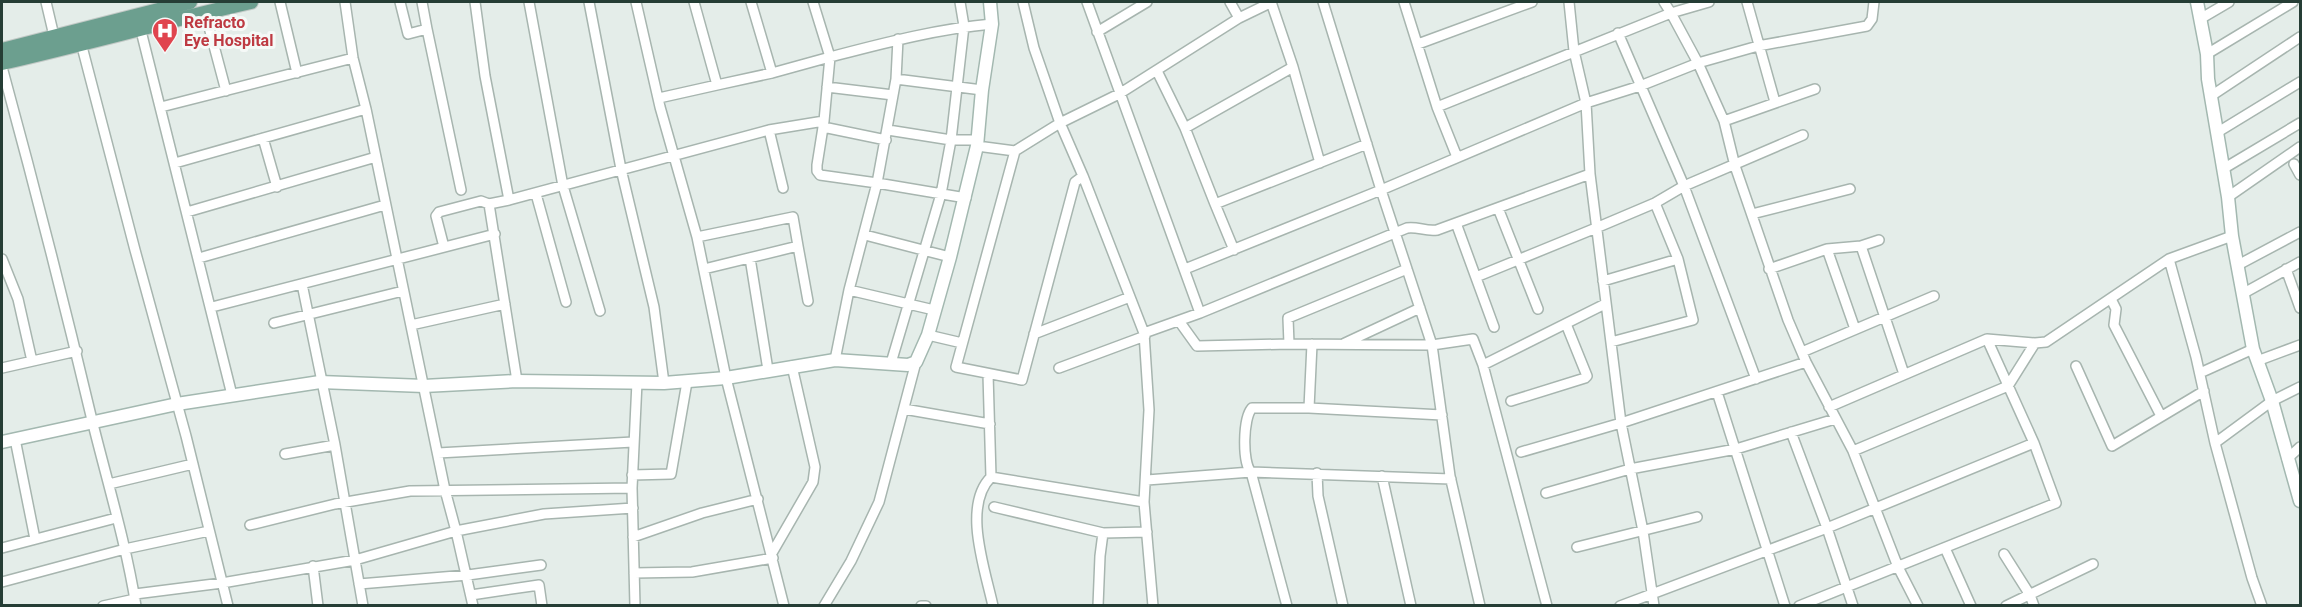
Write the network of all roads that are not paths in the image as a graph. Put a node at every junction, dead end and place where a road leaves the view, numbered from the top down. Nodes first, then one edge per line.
1 (46, 2) edge
2 (190, 2) edge
3 (250, 2) edge
4 (280, 2) edge
5 (345, 2) edge
6 (400, 2) edge
7 (422, 2) edge
8 (476, 2) edge
9 (529, 2) edge
10 (589, 2) edge
11 (636, 2) edge
12 (694, 2) edge
13 (751, 2) edge
14 (813, 2) edge
15 (960, 2) edge
16 (990, 2) edge
17 (1023, 2) edge
18 (1087, 2) edge
19 (1147, 2) edge
20 (1230, 2) edge
21 (1271, 2) edge
22 (1323, 2) edge
23 (1404, 2) edge
24 (1532, 2) edge
25 (1569, 2) edge
26 (1664, 2) edge
27 (1709, 2) edge
28 (1747, 2) edge
29 (1874, 2) edge
30 (2198, 2) edge
31 (2229, 2) edge
32 (2293, 2) edge
33 (205, 12) junction
34 (1671, 13) junction
35 (1239, 18) junction
36 (2200, 19) junction
37 (992, 24) junction
38 (964, 26) junction
39 (140, 27) junction
40 (78, 29) junction
41 (427, 29) junction
42 (1097, 32) junction
43 (1618, 33) junction
44 (54, 36) junction
45 (2301, 37) edge
46 (898, 39) junction
47 (1418, 44) junction
48 (82, 45) junction
49 (1758, 46) junction
50 (2, 50) edge
51 (1574, 51) junction
52 (2207, 54) junction
53 (830, 57) junction
54 (353, 58) junction
55 (1698, 63) junction
56 (2, 65) edge
57 (1293, 67) junction
58 (1157, 71) junction
59 (297, 73) junction
60 (772, 73) junction
61 (896, 79) junction
62 (2301, 82) edge
63 (717, 85) junction
64 (1640, 86) junction
65 (828, 87) junction
66 (958, 87) junction
67 (1815, 88) dead end
68 (982, 90) junction
69 (226, 91) junction
70 (1119, 94) junction
71 (893, 95) junction
72 (2211, 96) junction
73 (659, 98) junction
74 (1775, 102) junction
75 (1586, 103) junction
76 (160, 107) junction
77 (1437, 107) junction
78 (366, 109) junction
79 (1724, 121) junction
80 (1060, 123) junction
81 (2301, 123) edge
82 (824, 124) junction
83 (1185, 128) junction
84 (769, 130) junction
85 (2218, 132) junction
86 (887, 135) junction
87 (1803, 135) dead end
88 (263, 138) junction
89 (951, 140) junction
90 (977, 143) junction
91 (1366, 144) junction
92 (2301, 147) edge
93 (1015, 151) junction
94 (674, 155) junction
95 (376, 157) junction
96 (1457, 157) junction
97 (175, 163) junction
98 (1320, 163) junction
99 (2294, 164) dead end
100 (1735, 165) junction
101 (621, 169) junction
102 (2223, 169) junction
103 (1590, 174) junction
104 (1083, 176) junction
105 (2301, 176) edge
106 (877, 183) junction
107 (563, 186) junction
108 (1684, 186) junction
109 (277, 187) junction
110 (783, 188) dead end
111 (1850, 189) dead end
112 (461, 190) dead end
113 (1381, 190) junction
114 (536, 194) junction
115 (941, 194) junction
116 (2228, 197) junction
117 (966, 198) junction
118 (508, 200) junction
119 (1655, 202) junction
120 (489, 204) junction
121 (1215, 204) junction
122 (385, 205) junction
123 (1498, 208) junction
124 (187, 212) junction
125 (1752, 214) junction
126 (1456, 223) junction
127 (1596, 228) junction
128 (2301, 232) edge
129 (1395, 233) junction
130 (495, 234) junction
131 (865, 235) junction
132 (2232, 236) junction
133 (697, 237) junction
134 (1879, 240) dead end
135 (798, 246) junction
136 (1861, 246) junction
137 (444, 247) junction
138 (1827, 249) junction
139 (1234, 250) junction
140 (926, 251) junction
141 (950, 257) junction
142 (199, 258) junction
143 (396, 258) junction
144 (750, 258) junction
145 (2, 259) edge
146 (1678, 259) junction
147 (2169, 259) junction
148 (1519, 261) junction
149 (2301, 262) edge
150 (2238, 265) junction
151 (704, 269) junction
152 (1185, 269) junction
153 (1407, 269) junction
154 (1769, 269) junction
155 (2286, 269) junction
156 (1476, 277) junction
157 (1603, 281) junction
158 (302, 284) junction
159 (849, 290) junction
160 (403, 291) junction
161 (2244, 294) junction
162 (1934, 296) dead end
163 (1130, 297) junction
164 (2111, 299) junction
165 (808, 301) dead end
166 (566, 302) dead end
167 (505, 304) junction
168 (910, 304) junction
169 (1605, 304) junction
170 (212, 307) junction
171 (1420, 308) junction
172 (2301, 308) edge
173 (1538, 309) dead end
174 (934, 310) junction
175 (600, 311) dead end
176 (307, 313) junction
177 (1200, 313) junction
178 (1884, 317) junction
179 (1179, 321) junction
180 (274, 323) dead end
181 (1566, 324) junction
182 (411, 325) junction
183 (1494, 327) dead end
184 (1855, 329) junction
185 (1034, 334) junction
186 (928, 335) junction
187 (1144, 335) junction
188 (1987, 339) junction
189 (1611, 342) junction
190 (962, 343) junction
191 (2035, 343) junction
192 (1288, 344) junction
193 (1312, 344) junction
194 (1343, 344) junction
195 (1432, 345) junction
196 (2301, 345) edge
197 (77, 351) junction
198 (1802, 352) junction
199 (2255, 355) junction
200 (835, 360) junction
201 (32, 361) junction
202 (916, 362) junction
203 (1806, 362) junction
204 (891, 363) junction
205 (1483, 365) junction
206 (792, 366) junction
207 (2076, 366) dead end
208 (2, 368) edge
209 (1059, 368) dead end
210 (768, 370) junction
211 (988, 374) junction
212 (1904, 374) junction
213 (2200, 374) junction
214 (726, 378) junction
215 (1756, 379) junction
216 (517, 381) junction
217 (320, 382) junction
218 (637, 382) junction
219 (687, 382) junction
220 (664, 383) junction
221 (424, 386) junction
222 (2008, 386) junction
223 (2301, 387) edge
224 (2204, 391) junction
225 (1717, 392) junction
226 (232, 395) junction
227 (1511, 401) dead end
228 (2272, 401) junction
229 (177, 404) junction
230 (1829, 407) junction
231 (1309, 408) junction
232 (904, 409) junction
233 (1442, 415) junction
234 (2161, 416) junction
235 (1834, 419) junction
236 (92, 421) junction
237 (1621, 423) junction
238 (990, 424) junction
239 (1791, 432) junction
240 (15, 439) junction
241 (2, 442) edge
242 (633, 442) junction
243 (2034, 443) junction
244 (2214, 443) junction
245 (335, 446) junction
246 (2301, 447) edge
247 (1736, 449) junction
248 (1853, 451) junction
249 (1521, 452) dead end
250 (438, 453) junction
251 (285, 454) dead end
252 (2287, 459) junction
253 (193, 464) junction
254 (1630, 469) junction
255 (1251, 472) junction
256 (1317, 473) junction
257 (632, 475) junction
258 (1382, 476) junction
259 (991, 477) junction
260 (1451, 479) junction
261 (1147, 480) junction
262 (110, 484) junction
263 (632, 488) junction
264 (445, 490) junction
265 (1546, 493) dead end
266 (2300, 496) edge
267 (758, 500) junction
268 (345, 502) junction
269 (1144, 502) junction
270 (994, 507) dead end
271 (633, 508) junction
272 (1875, 508) junction
273 (1697, 516) dead end
274 (116, 518) junction
275 (250, 525) dead end
276 (1827, 528) junction
277 (209, 531) junction
278 (456, 531) junction
279 (1643, 531) junction
280 (1103, 532) junction
281 (1147, 532) junction
282 (633, 537) junction
283 (35, 539) junction
284 (1576, 547) dead end
285 (2, 548) edge
286 (1945, 548) junction
287 (124, 549) junction
288 (1768, 550) junction
289 (2004, 554) dead end
290 (772, 556) junction
291 (355, 560) junction
292 (2093, 564) dead end
293 (541, 565) dead end
294 (313, 566) junction
295 (1898, 567) junction
296 (634, 573) junction
297 (468, 575) junction
298 (2, 582) edge
299 (222, 583) junction
300 (359, 584) junction
301 (1845, 588) junction
302 (1652, 594) junction
303 (471, 595) junction
304 (2030, 595) junction
305 (135, 600) edge
306 (103, 606) edge
307 (228, 606) edge
308 (318, 606) edge
309 (363, 606) edge
310 (474, 606) edge
311 (542, 606) edge
312 (635, 606) edge
313 (784, 606) edge
314 (824, 606) edge
315 (921, 606) edge
316 (926, 606) edge
317 (993, 606) edge
318 (1098, 606) edge
319 (1153, 606) edge
320 (1287, 606) edge
321 (1343, 606) edge
322 (1411, 606) edge
323 (1480, 606) edge
324 (1547, 606) edge
325 (1620, 606) edge
326 (1654, 606) edge
327 (1785, 606) edge
328 (1799, 606) edge
329 (1852, 606) edge
330 (1918, 606) edge
331 (1971, 606) edge
332 (2006, 606) edge
333 (2034, 606) edge
334 (2262, 606) edge

1 - 44 street
2 - 40 main road
3 - 33 main road
4 - 59 street
5 - 54 street
6 - 41 street
7 - 41 street
8 - 118 street
9 - 107 street
10 - 101 street
11 - 73 street
12 - 63 street
13 - 60 street
14 - 53 street
15 - 38 street
16 - 37 street
17 - 80 street
18 - 42 street
19 - 42 street
20 - 35 street
21 - 35 street
21 - 57 street
22 - 91 street
23 - 47 street
24 - 47 street
25 - 51 street
26 - 34 street
27 - 34 street
28 - 49 street
29 - 49 street
30 - 36 street
31 - 36 street
32 - 52 street
33 - 39 main road
33 - 69 street
34 - 43 street
34 - 55 street
35 - 58 street
36 - 52 street
37 - 38 street
37 - 68 street
38 - 46 street
38 - 66 street
39 - 48 main road
39 - 76 street
40 - 44 main road
40 - 48 street
41 - 112 street
42 - 70 street
43 - 51 street
43 - 64 street
44 - 50 main road
45 - 72 street
46 - 53 street
46 - 61 street
47 - 77 street
48 - 56 main road
48 - 229 street
49 - 55 street
49 - 74 street
51 - 75 street
51 - 77 street
52 - 72 street
53 - 60 street
53 - 65 street
54 - 59 street
54 - 78 street
55 - 64 street
55 - 79 street
56 - 197 street
57 - 83 street
57 - 98 street
58 - 70 street
58 - 83 street
59 - 69 street
60 - 63 street
61 - 66 street
61 - 71 street
62 - 85 street
63 - 73 street
64 - 75 street
64 - 108 street
65 - 71 street
65 - 82 street
66 - 68 street
66 - 89 street
67 - 74 street
68 - 90 street
69 - 76 street
70 - 80 street
70 - 152 street
71 - 86 street
72 - 85 street
73 - 94 street
74 - 79 street
75 - 96 street
75 - 103 street
76 - 97 street
77 - 96 street
78 - 88 street
78 - 95 street
79 - 100 street
80 - 93 street
80 - 104 street
81 - 102 street
82 - 84 street
82 - 86 street
82 - 106 street
83 - 121 street
84 - 94 street
84 - 110 street
85 - 102 street
86 - 89 street
86 - 106 street
87 - 100 street
88 - 97 street
88 - 109 street
89 - 90 street
89 - 115 street
90 - 93 street
90 - 117 street
91 - 98 street
91 - 113 street
92 - 116 street
93 - 190 street
94 - 101 street
94 - 133 street
95 - 109 street
95 - 122 street
96 - 113 street
97 - 124 street
98 - 121 street
99 - 105 street
100 - 108 street
100 - 125 street
101 - 107 street
101 - 220 street
102 - 116 street
103 - 123 street
103 - 127 street
104 - 163 street
104 - 185 street
106 - 115 street
106 - 131 street
107 - 114 street
107 - 175 street
108 - 119 street
108 - 215 street
109 - 124 street
111 - 125 street
113 - 129 street
113 - 139 street
114 - 118 street
114 - 166 street
115 - 117 street
115 - 140 street
116 - 132 street
117 - 141 street
118 - 120 street
119 - 127 street
119 - 146 street
120 - 130 street
120 - 137 street
121 - 139 street
122 - 142 street
122 - 143 street
123 - 126 street
123 - 148 street
124 - 142 street
125 - 154 street
126 - 129 street
126 - 156 street
127 - 148 street
127 - 157 street
128 - 150 street
129 - 153 street
129 - 177 street
130 - 137 street
130 - 167 street
131 - 140 street
131 - 159 street
132 - 147 street
132 - 150 street
133 - 135 street
133 - 151 street
134 - 136 street
135 - 144 street
135 - 165 street
136 - 138 street
136 - 178 street
137 - 143 street
138 - 154 street
138 - 184 street
139 - 152 street
140 - 141 street
140 - 168 street
141 - 174 street
142 - 170 street
143 - 158 street
143 - 160 street
144 - 151 street
144 - 210 street
145 - 201 street
146 - 157 street
146 - 189 street
147 - 164 street
147 - 213 street
148 - 156 street
148 - 173 street
149 - 155 street
150 - 161 street
151 - 214 street
152 - 177 street
153 - 171 street
153 - 192 street
154 - 198 street
155 - 161 street
155 - 172 street
156 - 183 street
157 - 169 street
158 - 170 street
158 - 176 street
159 - 168 street
159 - 200 street
160 - 176 street
160 - 182 street
161 - 199 street
162 - 178 street
163 - 185 street
163 - 187 street
164 - 191 street
164 - 234 street
167 - 182 street
167 - 216 street
168 - 174 street
168 - 204 street
169 - 181 street
169 - 189 street
170 - 226 street
171 - 194 street
171 - 195 street
174 - 186 street
176 - 180 street
176 - 217 street
177 - 179 street
178 - 184 street
178 - 212 street
179 - 187 street
179 - 192 street
181 - 205 street
181 - 227 street
182 - 221 street
184 - 198 street
185 - 211 street
186 - 190 street
186 - 202 street
187 - 209 street
187 - 261 street
188 - 191 street
188 - 212 street
188 - 222 street
189 - 237 street
190 - 211 street
191 - 222 street
192 - 193 street
193 - 194 street
193 - 231 street
194 - 195 street
195 - 205 street
195 - 233 street
196 - 199 street
197 - 201 street
197 - 236 street
198 - 203 street
199 - 213 street
199 - 228 street
200 - 204 street
200 - 206 street
201 - 208 street
202 - 204 street
202 - 232 street
203 - 215 street
203 - 230 street
205 - 324 street
206 - 210 street
206 - 290 street
207 - 234 street
210 - 214 street
211 - 238 street
212 - 230 street
213 - 224 street
214 - 219 street
214 - 267 street
215 - 225 street
216 - 218 street
216 - 221 street
217 - 221 street
217 - 226 street
217 - 245 street
218 - 220 street
218 - 242 street
219 - 220 street
219 - 257 street
221 - 250 street
222 - 243 street
222 - 248 street
223 - 228 street
224 - 234 street
224 - 244 street
225 - 237 street
225 - 247 street
226 - 229 street
228 - 244 street
228 - 252 street
229 - 236 street
229 - 253 street
230 - 235 street
231 - 233 street
231 - 255 street
232 - 238 street
232 - 314 street
233 - 260 street
235 - 239 street
235 - 248 street
236 - 240 street
236 - 262 street
237 - 249 street
237 - 254 street
238 - 259 street
239 - 247 street
239 - 276 street
240 - 241 street
240 - 283 street
242 - 250 street
242 - 257 street
243 - 272 street
243 - 286 street
244 - 334 street
245 - 251 street
245 - 268 street
246 - 252 street
247 - 254 street
247 - 288 street
248 - 272 street
250 - 264 street
252 - 266 street
253 - 262 street
253 - 277 street
254 - 265 street
254 - 279 street
255 - 256 street
255 - 261 street
255 - 320 street
256 - 258 street
256 - 321 street
257 - 263 street
258 - 260 street
258 - 322 street
259 - 269 street
259 - 317 street
260 - 323 street
261 - 269 street
262 - 274 street
263 - 264 street
263 - 271 street
264 - 268 street
264 - 278 street
267 - 282 street
267 - 290 street
268 - 275 street
268 - 291 street
269 - 281 street
270 - 280 street
271 - 278 street
271 - 282 street
272 - 276 street
272 - 295 street
273 - 279 street
274 - 283 street
274 - 287 street
276 - 288 street
276 - 301 street
277 - 287 street
277 - 299 street
278 - 291 street
278 - 297 street
279 - 284 street
279 - 302 street
280 - 281 street
280 - 318 street
281 - 319 street
282 - 296 street
283 - 285 street
286 - 295 street
286 - 331 street
287 - 298 street
287 - 305 street
288 - 302 street
288 - 327 street
289 - 304 street
290 - 296 street
290 - 313 street
291 - 294 street
291 - 300 street
292 - 304 street
293 - 297 street
294 - 299 street
294 - 308 street
295 - 301 street
295 - 330 street
296 - 312 street
297 - 300 street
297 - 303 street
299 - 305 street
299 - 307 street
300 - 309 street
301 - 328 street
301 - 329 street
302 - 325 street
302 - 326 street
303 - 310 street
303 - 311 street
304 - 332 street
304 - 333 street
305 - 306 street
315 - 316 street

